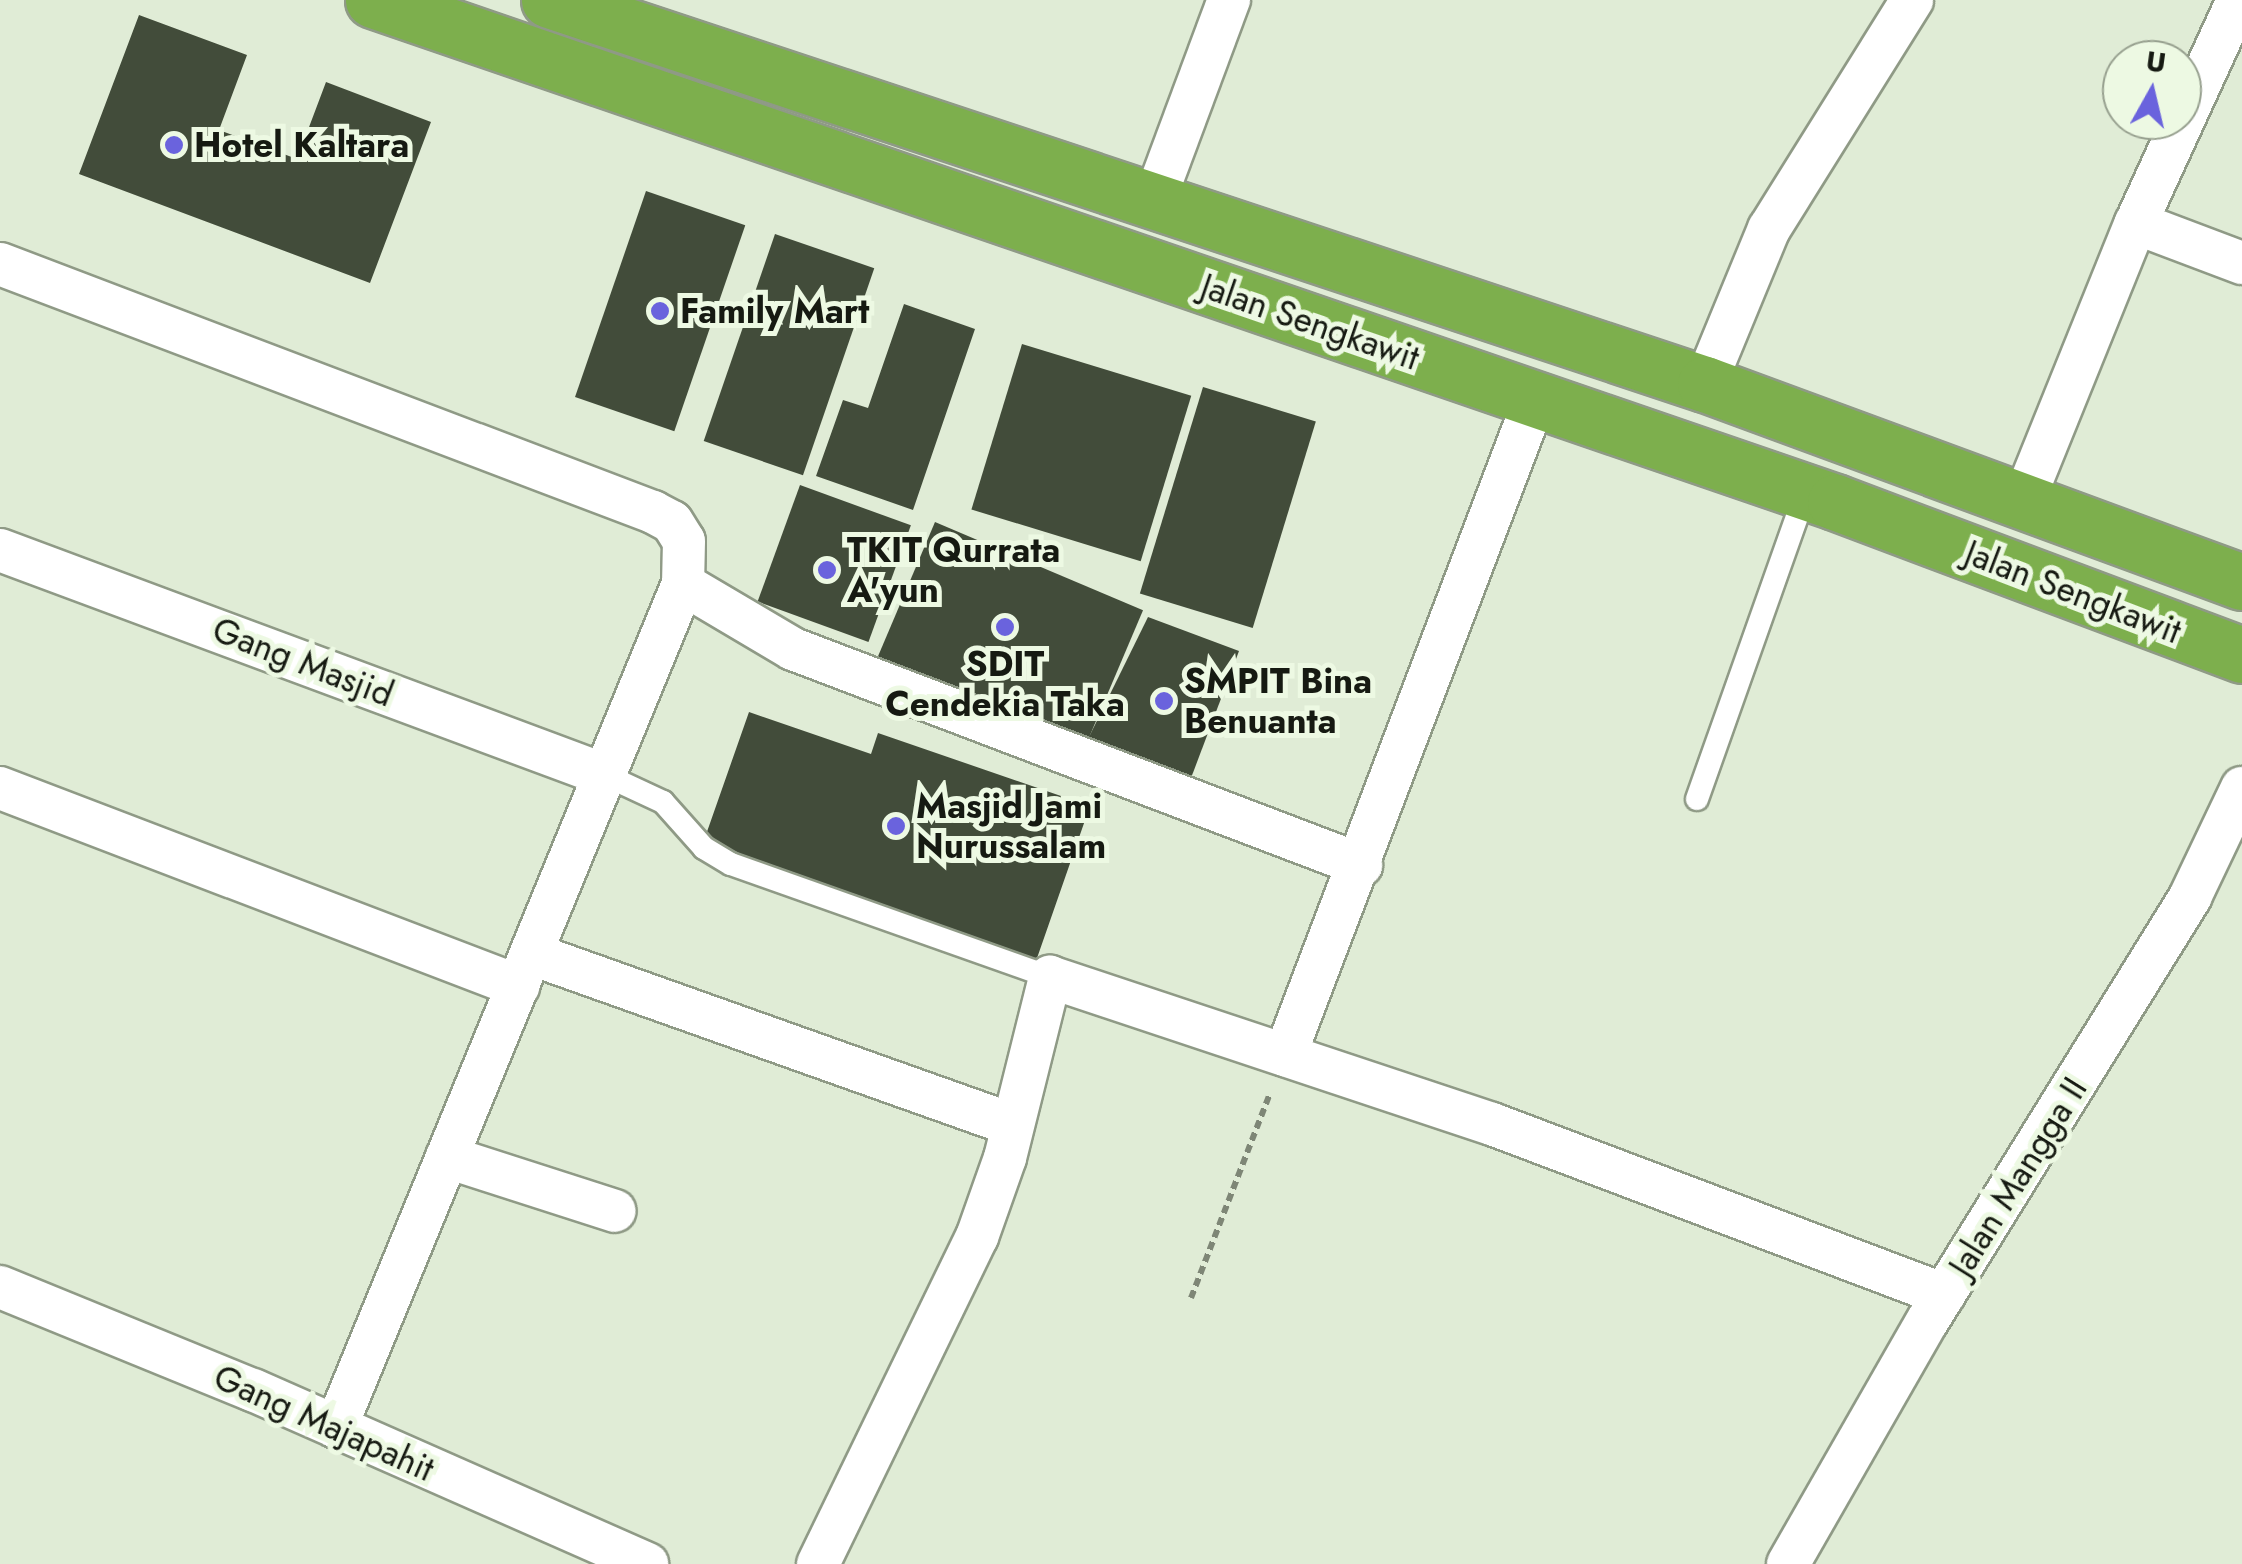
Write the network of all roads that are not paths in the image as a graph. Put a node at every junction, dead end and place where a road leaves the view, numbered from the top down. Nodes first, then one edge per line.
1 (373, 0) edge
2 (550, 0) edge
3 (1229, 0) edge
4 (1912, 0) edge
5 (2238, 0) edge
6 (1153, 204) junction
7 (2136, 223) junction
8 (2242, 263) edge
9 (0, 264) edge
10 (1705, 384) junction
11 (1534, 399) junction
12 (1806, 492) junction
13 (2023, 502) junction
14 (0, 550) edge
15 (2242, 582) edge
16 (682, 584) junction
17 (2242, 656) edge
18 (605, 775) junction
19 (0, 788) edge
20 (2242, 788) edge
21 (1697, 798) dead end
22 (1360, 865) junction
23 (525, 970) junction
24 (1050, 976) junction
25 (1284, 1055) junction
26 (1012, 1125) junction
27 (447, 1157) junction
28 (616, 1211) dead end
29 (0, 1288) edge
30 (1944, 1295) junction
31 (336, 1428) junction
32 (647, 1564) edge
33 (818, 1564) edge
34 (1788, 1564) edge

1 - 11 highway, Jalan Sengkawit
2 - 6 highway, Jalan Sengkawit
3 - 6 street
4 - 10 street
5 - 7 street
6 - 10 highway, Jalan Sengkawit
7 - 8 street
7 - 13 street
9 - 16 street
10 - 13 highway, Jalan Sengkawit
11 - 12 highway, Jalan Sengkawit
11 - 22 street
12 - 17 highway, Jalan Sengkawit
12 - 21 lane
13 - 15 highway, Jalan Sengkawit
14 - 18 street, Gang Masjid
16 - 18 street
16 - 22 street
18 - 23 street
18 - 24 lane
19 - 23 street
20 - 30 street, Jalan Mangga II
22 - 25 street
23 - 26 street
23 - 27 street
24 - 25 street
24 - 26 street
25 - 30 street
26 - 33 street
27 - 28 street
27 - 31 street
29 - 31 street, Gang Majapahit
30 - 34 street, Jalan Mangga II
31 - 32 street, Gang Majapahit

